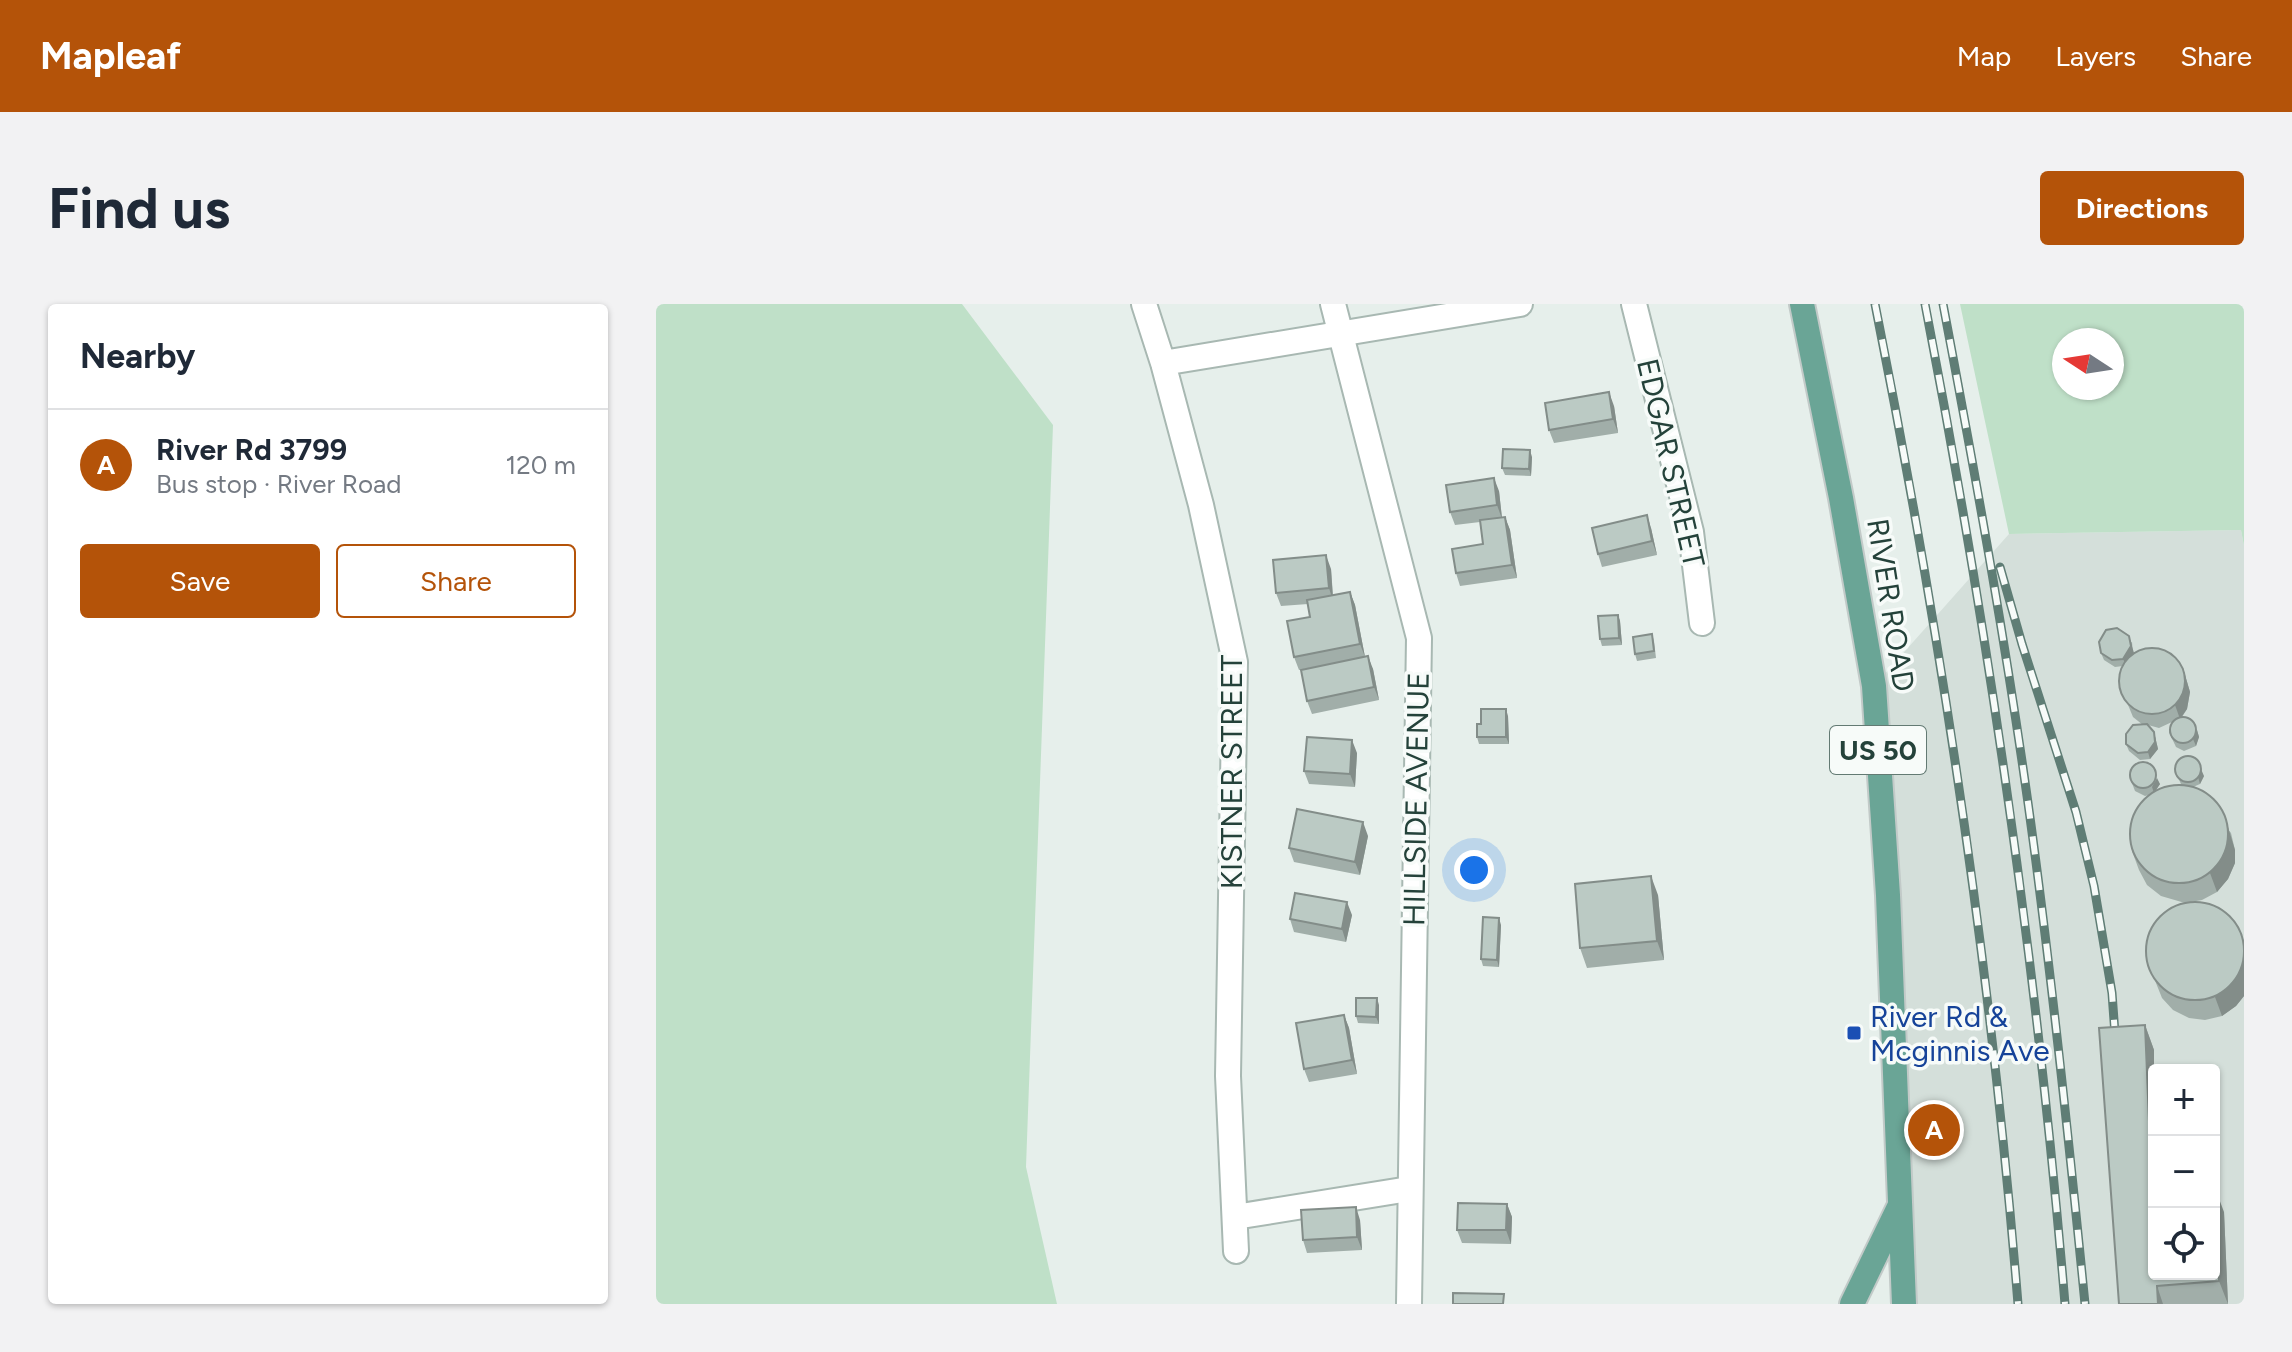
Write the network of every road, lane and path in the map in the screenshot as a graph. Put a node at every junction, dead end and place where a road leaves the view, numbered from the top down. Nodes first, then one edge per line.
1 (1144, 304) edge
2 (1333, 304) edge
3 (1520, 304) edge
4 (1634, 304) edge
5 (1802, 304) edge
6 (1342, 334) junction
7 (1163, 363) junction
8 (1702, 623) dead end
9 (1409, 1189) junction
10 (1901, 1202) junction
11 (1235, 1217) junction
12 (1236, 1251) dead end
13 (1409, 1304) edge
14 (1852, 1304) edge
15 (1904, 1304) edge

1 - 7 street, KISTNER STREET
2 - 6 street, HILLSIDE AVENUE
3 - 6 street
4 - 8 street, EDGAR STREET
5 - 10 main road, RIVER ROAD / US 50
6 - 7 street
6 - 9 street, HILLSIDE AVENUE
7 - 11 street, KISTNER STREET
9 - 11 street
9 - 13 street, HILLSIDE AVENUE
10 - 14 main road
10 - 15 main road, RIVER ROAD / US 50
11 - 12 street, KISTNER STREET

